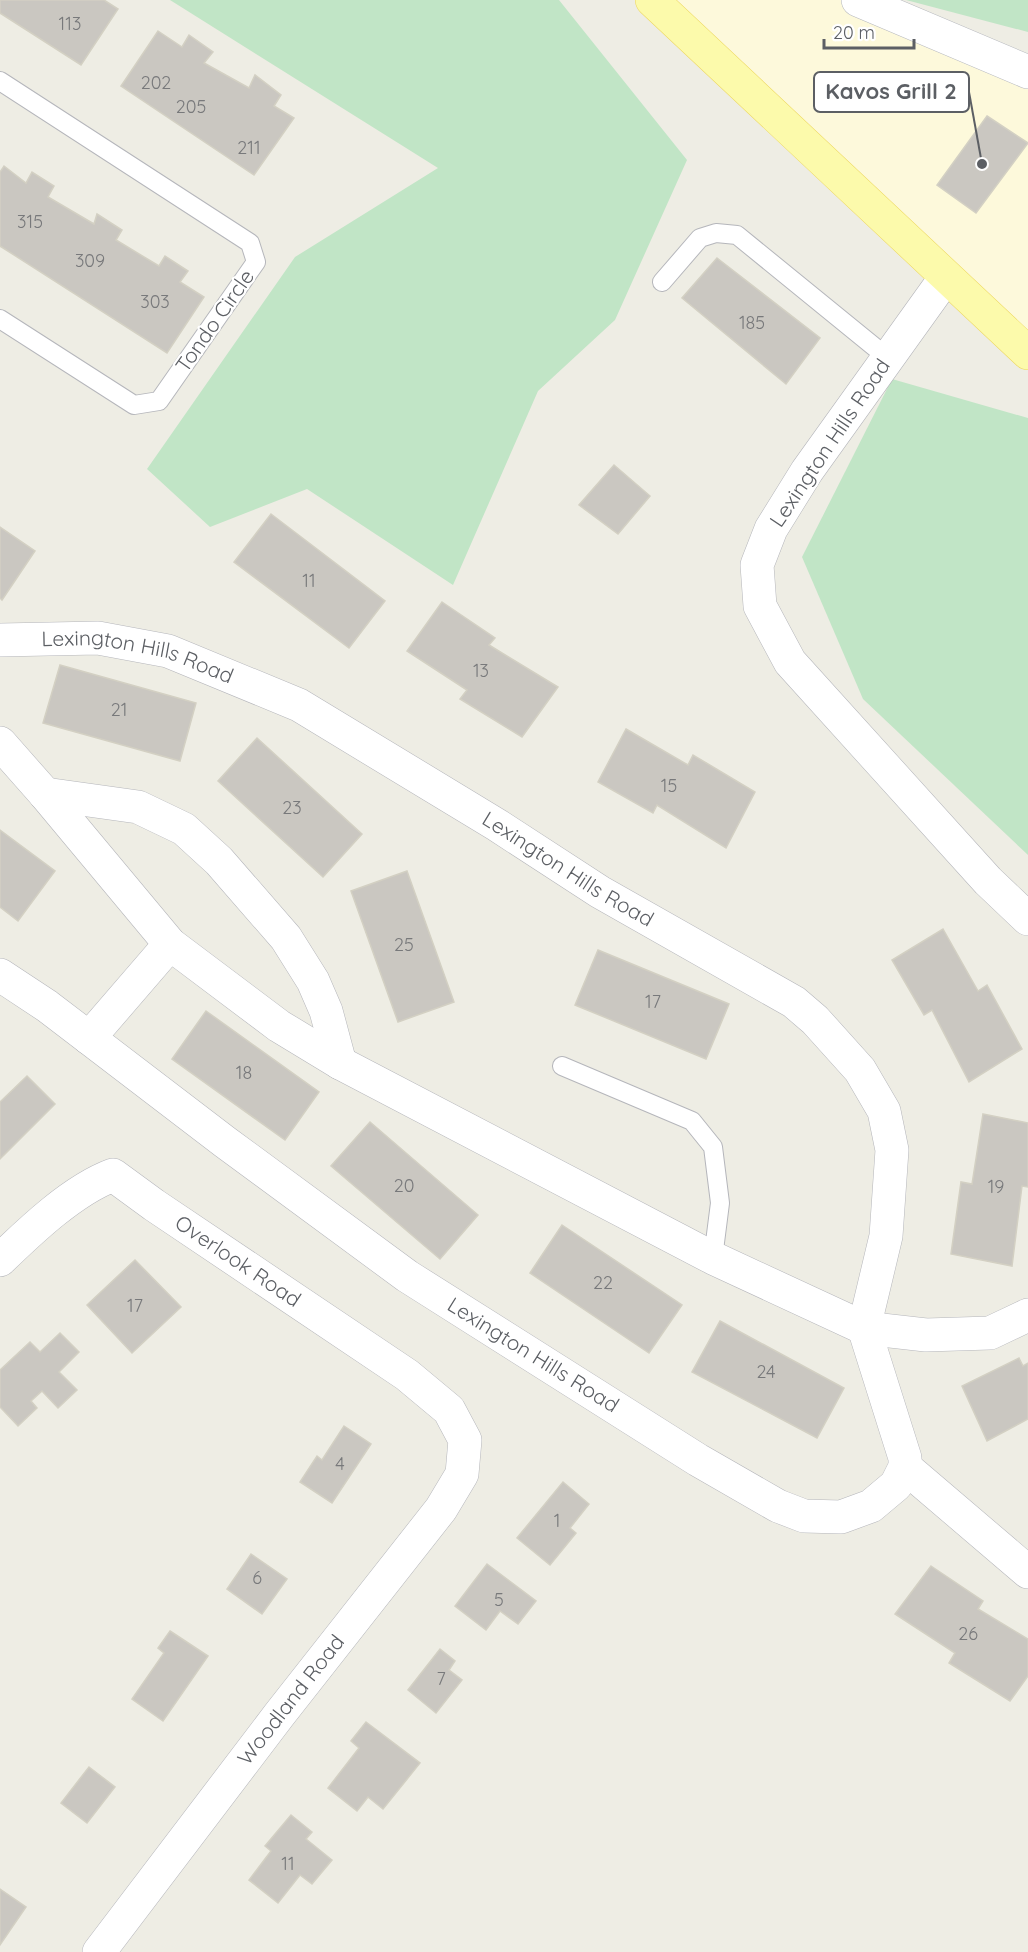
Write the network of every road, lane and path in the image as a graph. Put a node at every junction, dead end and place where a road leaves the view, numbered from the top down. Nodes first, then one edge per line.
1 (652, 0) edge
2 (858, 0) edge
3 (1028, 72) edge
4 (0, 81) edge
5 (946, 277) junction
6 (662, 282) dead end
7 (0, 318) edge
8 (1028, 353) edge
9 (888, 358) junction
10 (0, 640) edge
11 (0, 742) edge
12 (45, 794) junction
13 (1028, 920) edge
14 (170, 944) junction
15 (0, 975) edge
16 (88, 1038) junction
17 (340, 1063) junction
18 (562, 1066) dead end
19 (713, 1258) junction
20 (0, 1260) edge
21 (1028, 1315) edge
22 (864, 1328) junction
23 (465, 1440) joint
24 (905, 1467) junction
25 (1028, 1572) edge
26 (99, 1952) edge

1 - 5 main road
2 - 3 street
4 - 7 lane, Tondo Circle
5 - 8 main road
5 - 9 street, Lexington Hills Road
6 - 9 lane
9 - 13 street, Lexington Hills Road
10 - 22 street, Lexington Hills Road
11 - 12 street
12 - 14 street
12 - 17 street
14 - 16 street
14 - 17 street
15 - 16 street, Lexington Hills Road
16 - 24 street, Lexington Hills Road
17 - 19 street
18 - 19 lane
19 - 22 street
20 - 23 street, Overlook Road
21 - 22 street
22 - 24 street
23 - 26 street, Woodland Road
24 - 25 street

